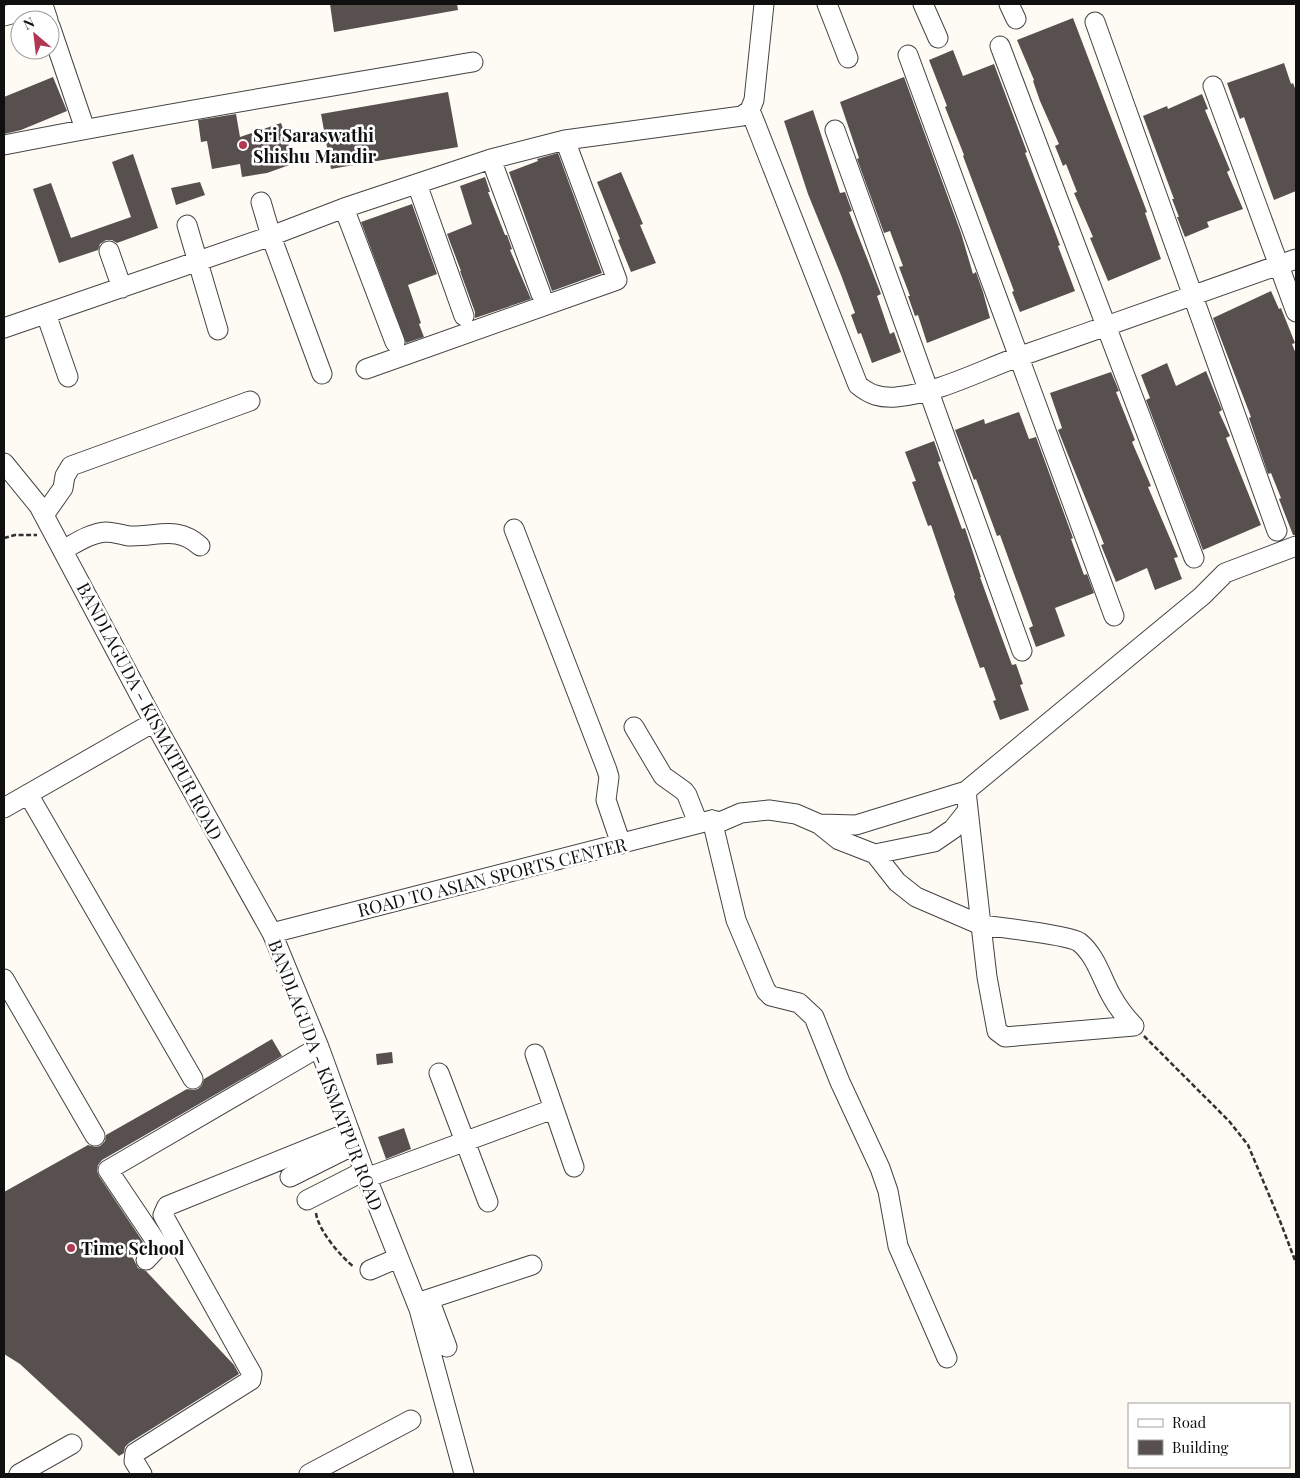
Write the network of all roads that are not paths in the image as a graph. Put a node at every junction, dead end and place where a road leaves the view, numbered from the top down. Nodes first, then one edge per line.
1 (764, 4) edge
2 (827, 4) edge
3 (923, 4) edge
4 (25, 10) edge
5 (44, 10) edge
6 (1095, 22) dead end
7 (938, 38) dead end
8 (1000, 46) dead end
9 (60, 55) edge
10 (908, 55) dead end
11 (848, 58) dead end
12 (473, 62) dead end
13 (1212, 86) dead end
14 (750, 110) junction
15 (85, 129) junction
16 (835, 130) dead end
17 (565, 140) junction
18 (4, 145) edge
19 (491, 158) junction
20 (417, 184) junction
21 (261, 202) dead end
22 (344, 208) junction
23 (187, 225) dead end
24 (271, 236) junction
25 (109, 251) dead end
26 (197, 262) junction
27 (1288, 262) edge
28 (122, 288) junction
29 (541, 294) dead end
30 (1193, 296) junction
31 (1296, 312) edge
32 (46, 314) junction
33 (464, 316) dead end
34 (1106, 326) junction
35 (4, 328) edge
36 (218, 330) dead end
37 (395, 342) dead end
38 (1019, 357) junction
39 (366, 369) dead end
40 (322, 374) dead end
41 (68, 377) dead end
42 (928, 390) junction
43 (250, 401) dead end
44 (4, 464) edge
45 (44, 516) junction
46 (514, 529) dead end
47 (1277, 531) dead end
48 (58, 542) junction
49 (200, 546) dead end
50 (1296, 546) edge
51 (1194, 558) dead end
52 (1114, 616) dead end
53 (1022, 651) dead end
54 (154, 722) junction
55 (634, 727) dead end
56 (966, 791) junction
57 (28, 794) junction
58 (4, 808) edge
59 (968, 810) junction
60 (705, 822) junction
61 (819, 824) junction
62 (621, 844) junction
63 (875, 854) junction
64 (980, 925) junction
65 (272, 933) junction
66 (4, 980) edge
67 (319, 1047) junction
68 (535, 1054) dead end
69 (439, 1073) dead end
70 (193, 1079) dead end
71 (553, 1109) junction
72 (94, 1136) dead end
73 (352, 1139) junction
74 (464, 1142) junction
75 (574, 1167) dead end
76 (365, 1174) junction
77 (290, 1177) dead end
78 (488, 1202) dead end
79 (312, 1205) road end
80 (398, 1258) junction
81 (146, 1260) dead end
82 (532, 1265) dead end
83 (370, 1270) road end
84 (423, 1301) junction
85 (447, 1347) dead end
86 (947, 1358) dead end
87 (411, 1420) dead end
88 (72, 1444) dead end
89 (19, 1474) edge
90 (142, 1474) edge
91 (308, 1474) edge
92 (464, 1474) edge

1 - 14 street
2 - 11 street
3 - 7 street
4 - 5 street
6 - 30 street
8 - 34 street
9 - 15 street
10 - 38 street
12 - 15 street
13 - 27 street
14 - 17 street
14 - 42 street
15 - 18 street
16 - 42 street
17 - 19 street
17 - 39 street
19 - 20 street
19 - 29 street
20 - 22 street
20 - 33 street
21 - 24 street
22 - 24 street
22 - 37 street
23 - 26 street
24 - 26 street
24 - 40 street
25 - 28 street
26 - 28 street
26 - 36 street
27 - 30 street
27 - 31 street
28 - 32 street
30 - 34 street
30 - 47 street
32 - 35 street
32 - 41 street
34 - 38 street
34 - 51 street
38 - 42 street
38 - 52 street
42 - 53 street
43 - 45 street
44 - 45 street, BANDLAGUDA - KISMATPUR ROAD
45 - 48 street, BANDLAGUDA - KISMATPUR ROAD
46 - 62 street
48 - 49 street
48 - 54 street, BANDLAGUDA - KISMATPUR ROAD
50 - 56 street
54 - 57 street
54 - 65 street, BANDLAGUDA - KISMATPUR ROAD
55 - 60 street
56 - 59 street
56 - 61 street
57 - 58 street
57 - 70 street
59 - 63 street
59 - 64 street
60 - 61 street, ROAD TO ASIAN SPORTS CENTER
60 - 62 street, ROAD TO ASIAN SPORTS CENTER
60 - 86 street
61 - 63 street
62 - 65 street, ROAD TO ASIAN SPORTS CENTER
63 - 64 street
64 - 64 street
65 - 67 street, BANDLAGUDA - KISMATPUR ROAD
66 - 72 street
67 - 73 street, BANDLAGUDA - KISMATPUR ROAD
67 - 81 street
68 - 71 street
69 - 74 street
71 - 74 street
71 - 75 street
73 - 76 street, BANDLAGUDA - KISMATPUR ROAD
73 - 77 street
73 - 90 street
74 - 76 street
74 - 78 street
76 - 79 street
76 - 80 street, BANDLAGUDA - KISMATPUR ROAD
80 - 83 street
80 - 84 street, BANDLAGUDA - KISMATPUR ROAD
82 - 84 street
84 - 85 street
84 - 92 street, BANDLAGUDA - KISMATPUR ROAD
87 - 91 street
88 - 89 street

